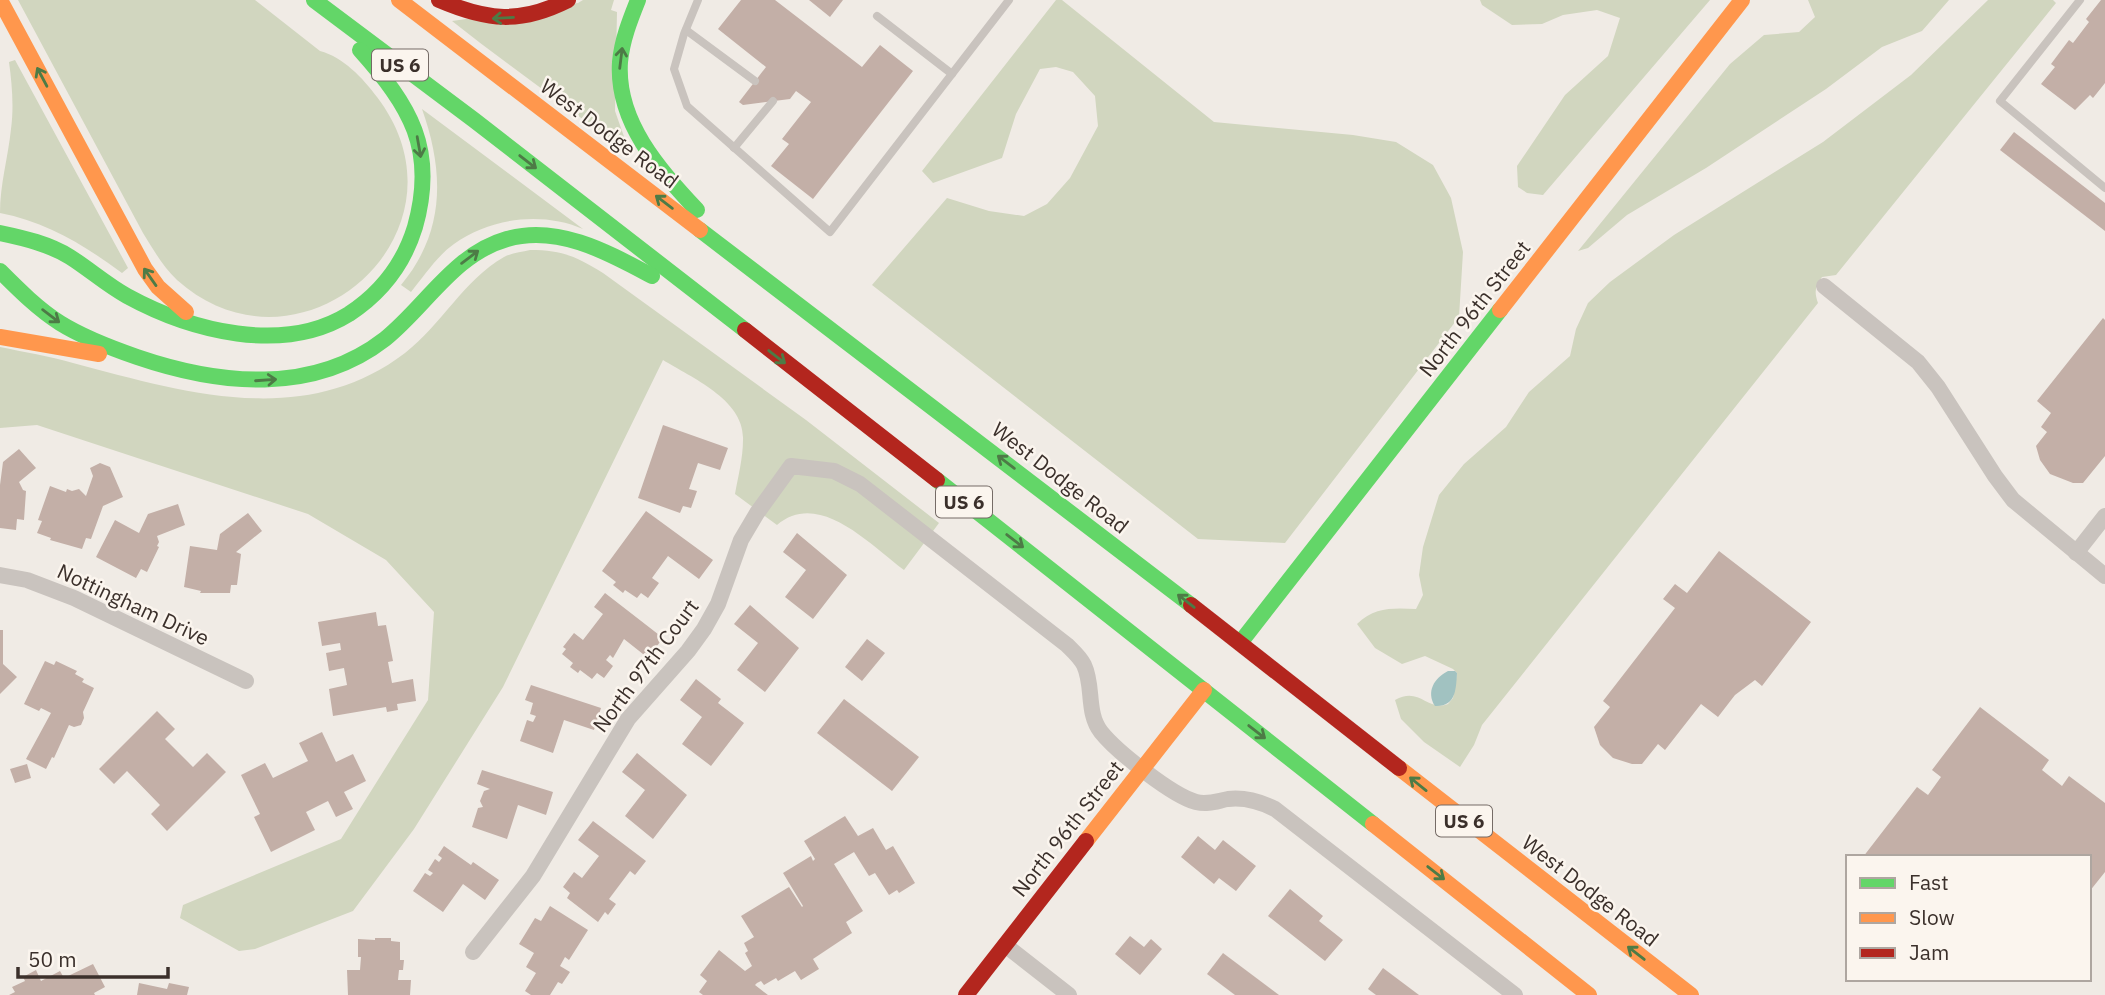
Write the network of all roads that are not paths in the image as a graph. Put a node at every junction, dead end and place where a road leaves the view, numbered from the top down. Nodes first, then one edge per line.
1 (0, 0) edge
2 (399, 0) edge
3 (439, 0) edge
4 (568, 0) edge
5 (638, 0) edge
6 (698, 0) edge
7 (1009, 0) edge
8 (1742, 0) edge
9 (2080, 0) edge
10 (320, 5) edge
11 (877, 16) dead end
12 (685, 30) junction
13 (952, 74) junction
14 (755, 81) dead end
15 (773, 101) dead end
16 (734, 148) junction
17 (2105, 188) edge
18 (0, 233) edge
19 (0, 271) edge
20 (758, 273) junction
21 (1824, 286) dead end
22 (723, 315) junction
23 (224, 331) junction
24 (0, 337) edge
25 (161, 367) junction
26 (2105, 516) edge
27 (2076, 553) junction
28 (0, 575) edge
29 (2105, 576) edge
30 (1240, 643) junction
31 (246, 681) dead end
32 (1204, 690) junction
33 (1141, 768) junction
34 (1005, 945) junction
35 (473, 952) dead end
36 (966, 995) edge
37 (1069, 995) edge
38 (1515, 995) edge
39 (1589, 995) edge
40 (1690, 995) edge

23 -> 1 main road
20 -> 2 main road, West Dodge Road / US 6
4 -> 3 main road
20 -> 5 main road
6 - 12 lane
7 - 13 lane
8 - 30 main road, North 96th Street
9 - 17 lane
10 -> 22 main road, US 6
10 -> 23 main road
11 - 13 lane
12 - 14 lane
12 - 16 lane
13 - 16 lane
15 - 16 lane
18 - 23 main road
19 -> 25 main road
30 -> 20 main road, West Dodge Road / US 6
21 - 27 street
25 -> 22 main road
22 -> 32 main road, US 6
24 - 25 main road
26 - 27 street
27 - 29 street
28 - 31 street, Nottingham Drive
40 -> 30 main road, West Dodge Road / US 6
32 - 33 main road, North 96th Street
32 -> 39 main road, US 6
33 - 34 main road, North 96th Street
33 - 35 street, North 97th Court
33 - 38 street
34 - 36 main road, North 96th Street
34 - 37 street

